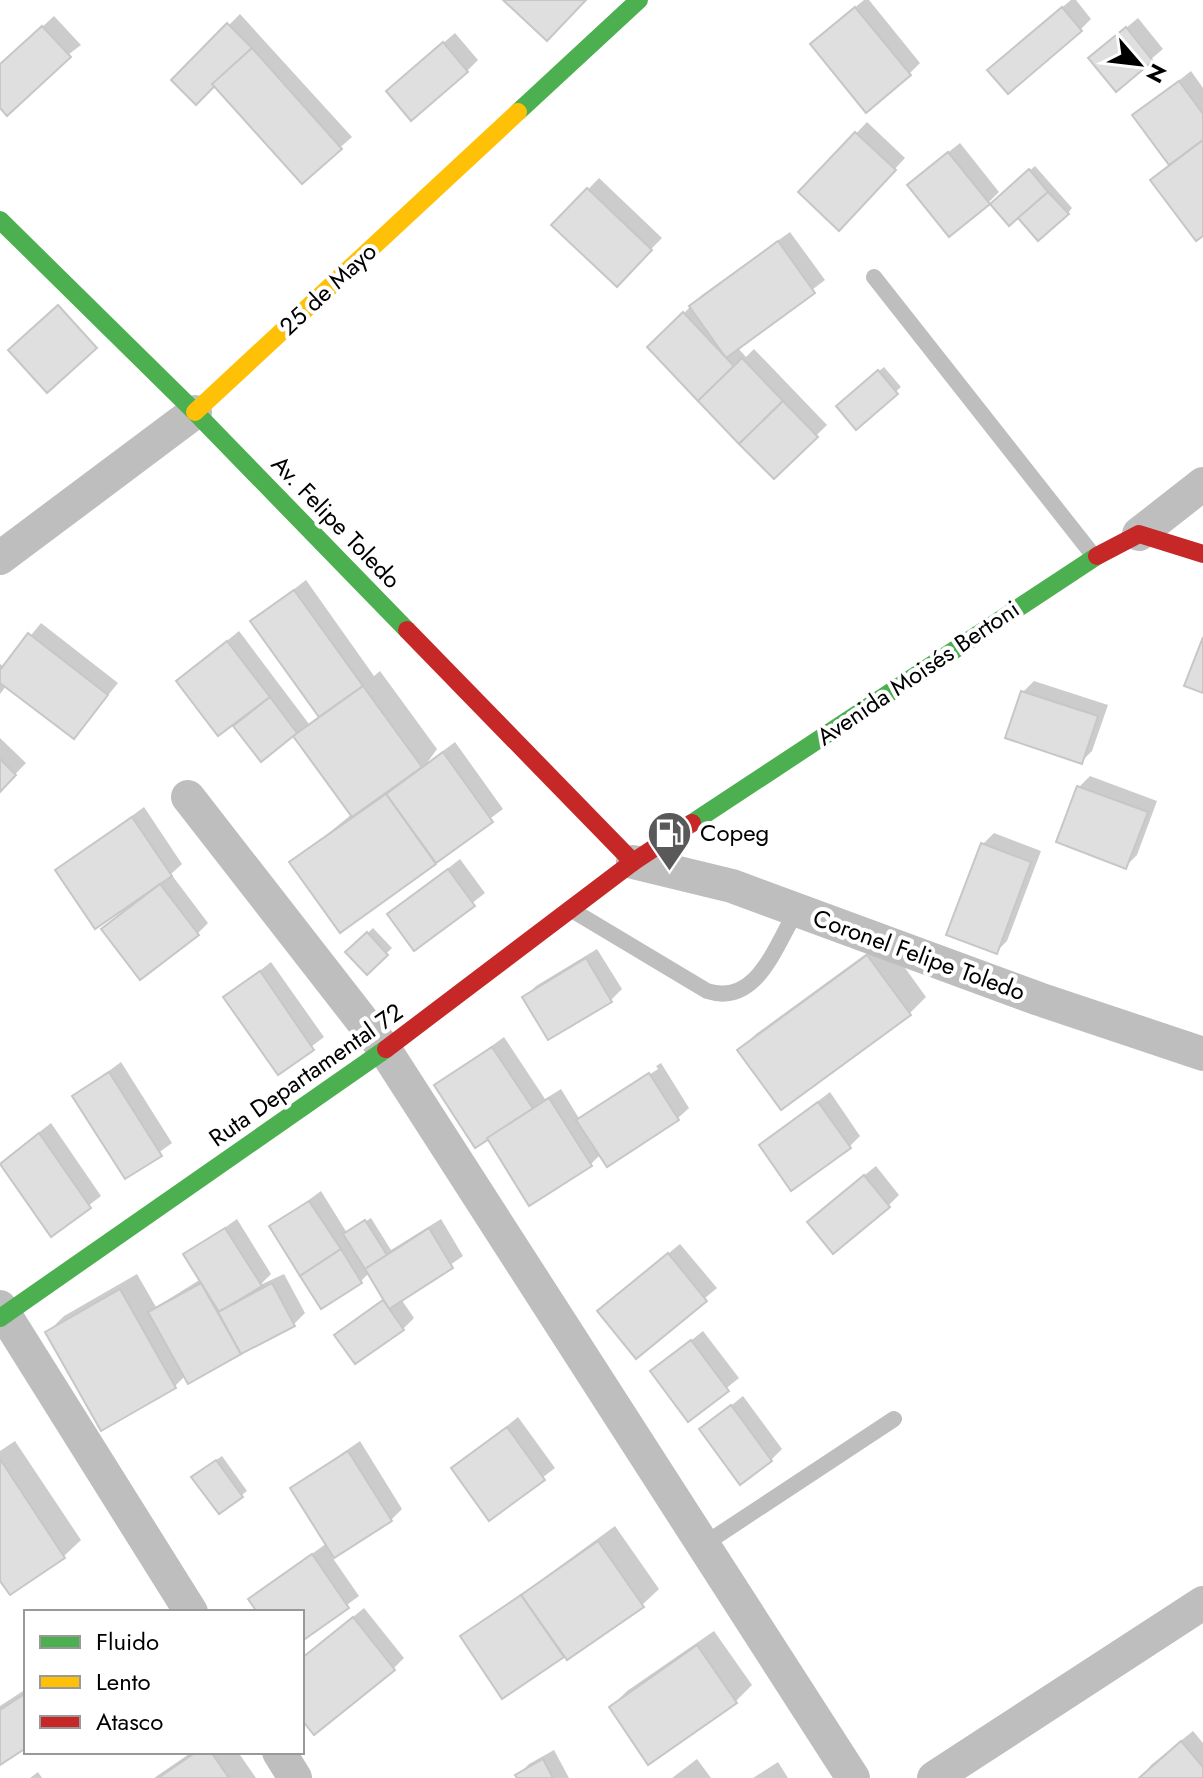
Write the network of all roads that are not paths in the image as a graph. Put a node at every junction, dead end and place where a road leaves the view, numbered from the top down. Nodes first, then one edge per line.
1 (639, 0) edge
2 (0, 220) edge
3 (874, 277) dead end
4 (195, 412) junction
5 (1203, 484) edge
6 (1139, 534) junction
7 (1203, 554) edge
8 (1094, 557) junction
9 (0, 558) edge
10 (188, 797) dead end
11 (633, 862) junction
12 (797, 910) junction
13 (573, 911) junction
14 (385, 1050) junction
15 (1203, 1054) edge
16 (2, 1313) edge
17 (894, 1419) dead end
18 (703, 1545) junction
19 (1203, 1603) edge
20 (190, 1610) edge
21 (280, 1754) edge
22 (295, 1778) edge
23 (853, 1778) edge
24 (934, 1778) edge

1 - 4 main road, 25 de Mayo
2 - 4 main road, Av. Felipe Toledo
3 - 8 lane
4 - 9 street, 25 de Mayo
4 - 11 main road, Av. Felipe Toledo
5 - 6 street, Avenida Moisés Bertoni
6 - 7 main road
6 - 8 main road, Avenida Moisés Bertoni
8 - 11 main road, Avenida Moisés Bertoni
10 - 14 street
11 - 12 street, Coronel Felipe Toledo
11 - 13 main road, Ruta Departamental 72
12 - 13 lane
12 - 15 street, Coronel Felipe Toledo
13 - 14 main road, Ruta Departamental 72
14 - 16 main road, Ruta Departamental 72
14 - 18 street
16 - 20 street
17 - 18 lane
18 - 23 street
19 - 24 street
21 - 22 street

